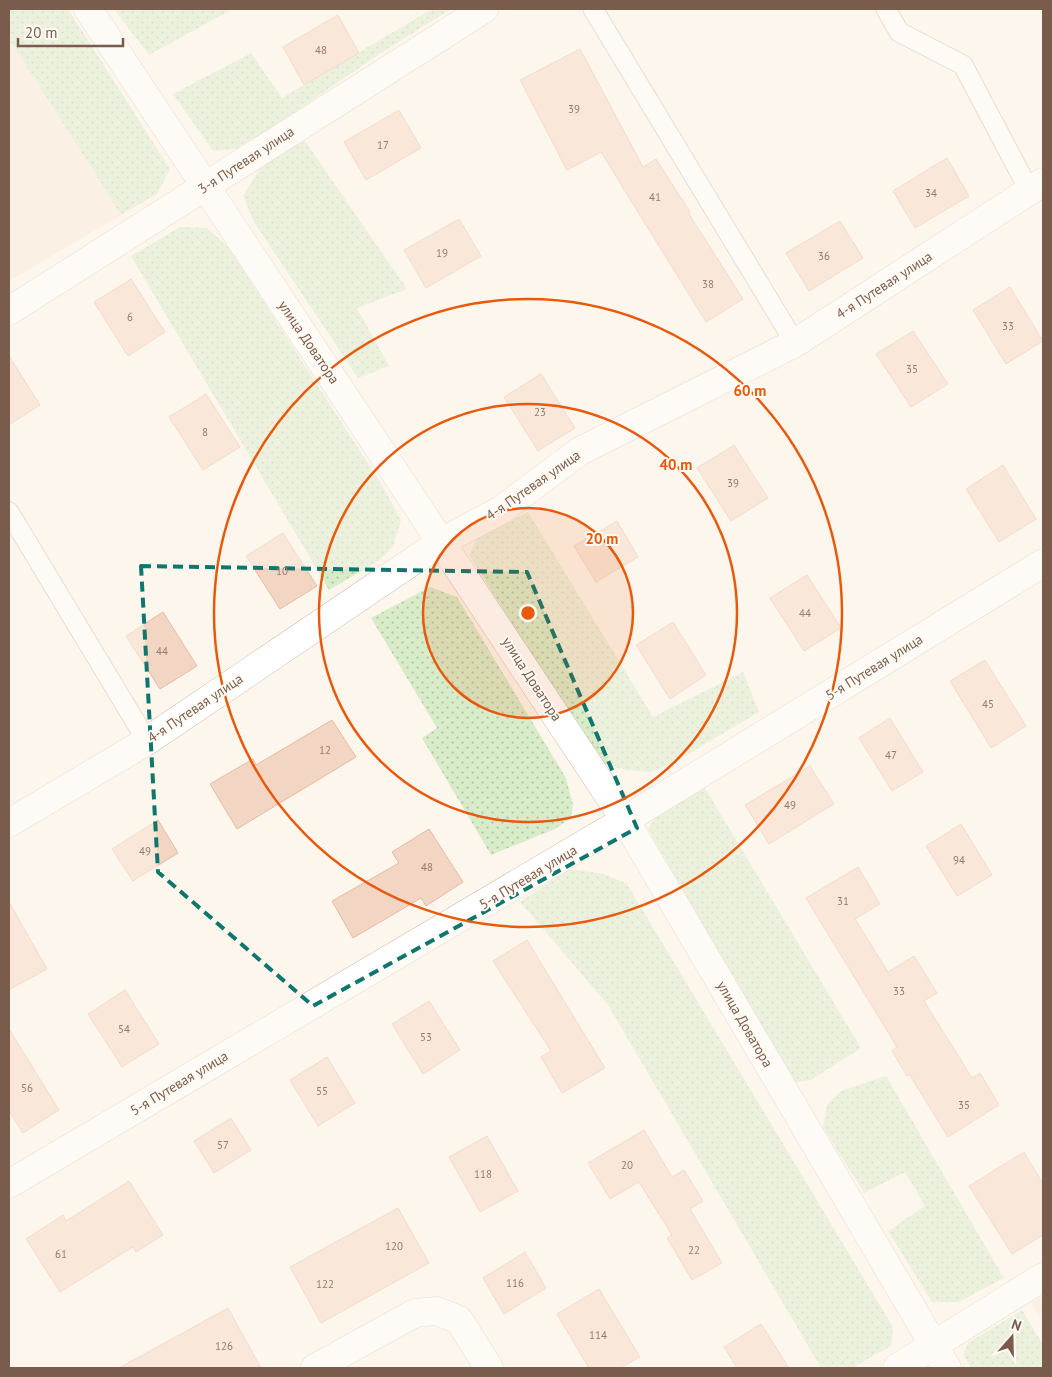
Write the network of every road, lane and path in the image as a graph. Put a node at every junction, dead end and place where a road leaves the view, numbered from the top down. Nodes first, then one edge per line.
1 (88, 9) edge
2 (484, 9) edge
3 (593, 9) edge
4 (886, 9) edge
5 (206, 186) junction
6 (1036, 186) edge
7 (9, 311) edge
8 (795, 343) junction
9 (9, 512) edge
10 (441, 542) junction
11 (1043, 563) edge
12 (147, 741) junction
13 (625, 820) junction
14 (9, 823) edge
15 (9, 1184) edge
16 (1043, 1277) edge
17 (934, 1345) junction
18 (315, 1368) edge
19 (489, 1368) edge
20 (897, 1368) edge
21 (948, 1368) edge

1 - 5 street, улица Доватора
2 - 5 street, 3-я Путевая улица
3 - 8 lane
4 - 6 lane
5 - 7 street, 3-я Путевая улица
5 - 10 street, улица Доватора
6 - 8 street, 4-я Путевая улица
8 - 10 street, 4-я Путевая улица
9 - 12 lane
10 - 12 street, 4-я Путевая улица
10 - 13 street, улица Доватора
11 - 13 street, 5-я Путевая улица
12 - 14 street, 4-я Путевая улица
13 - 15 street, 5-я Путевая улица
13 - 17 street, улица Доватора
16 - 17 street
17 - 20 street
17 - 21 street, улица Доватора
18 - 19 street

